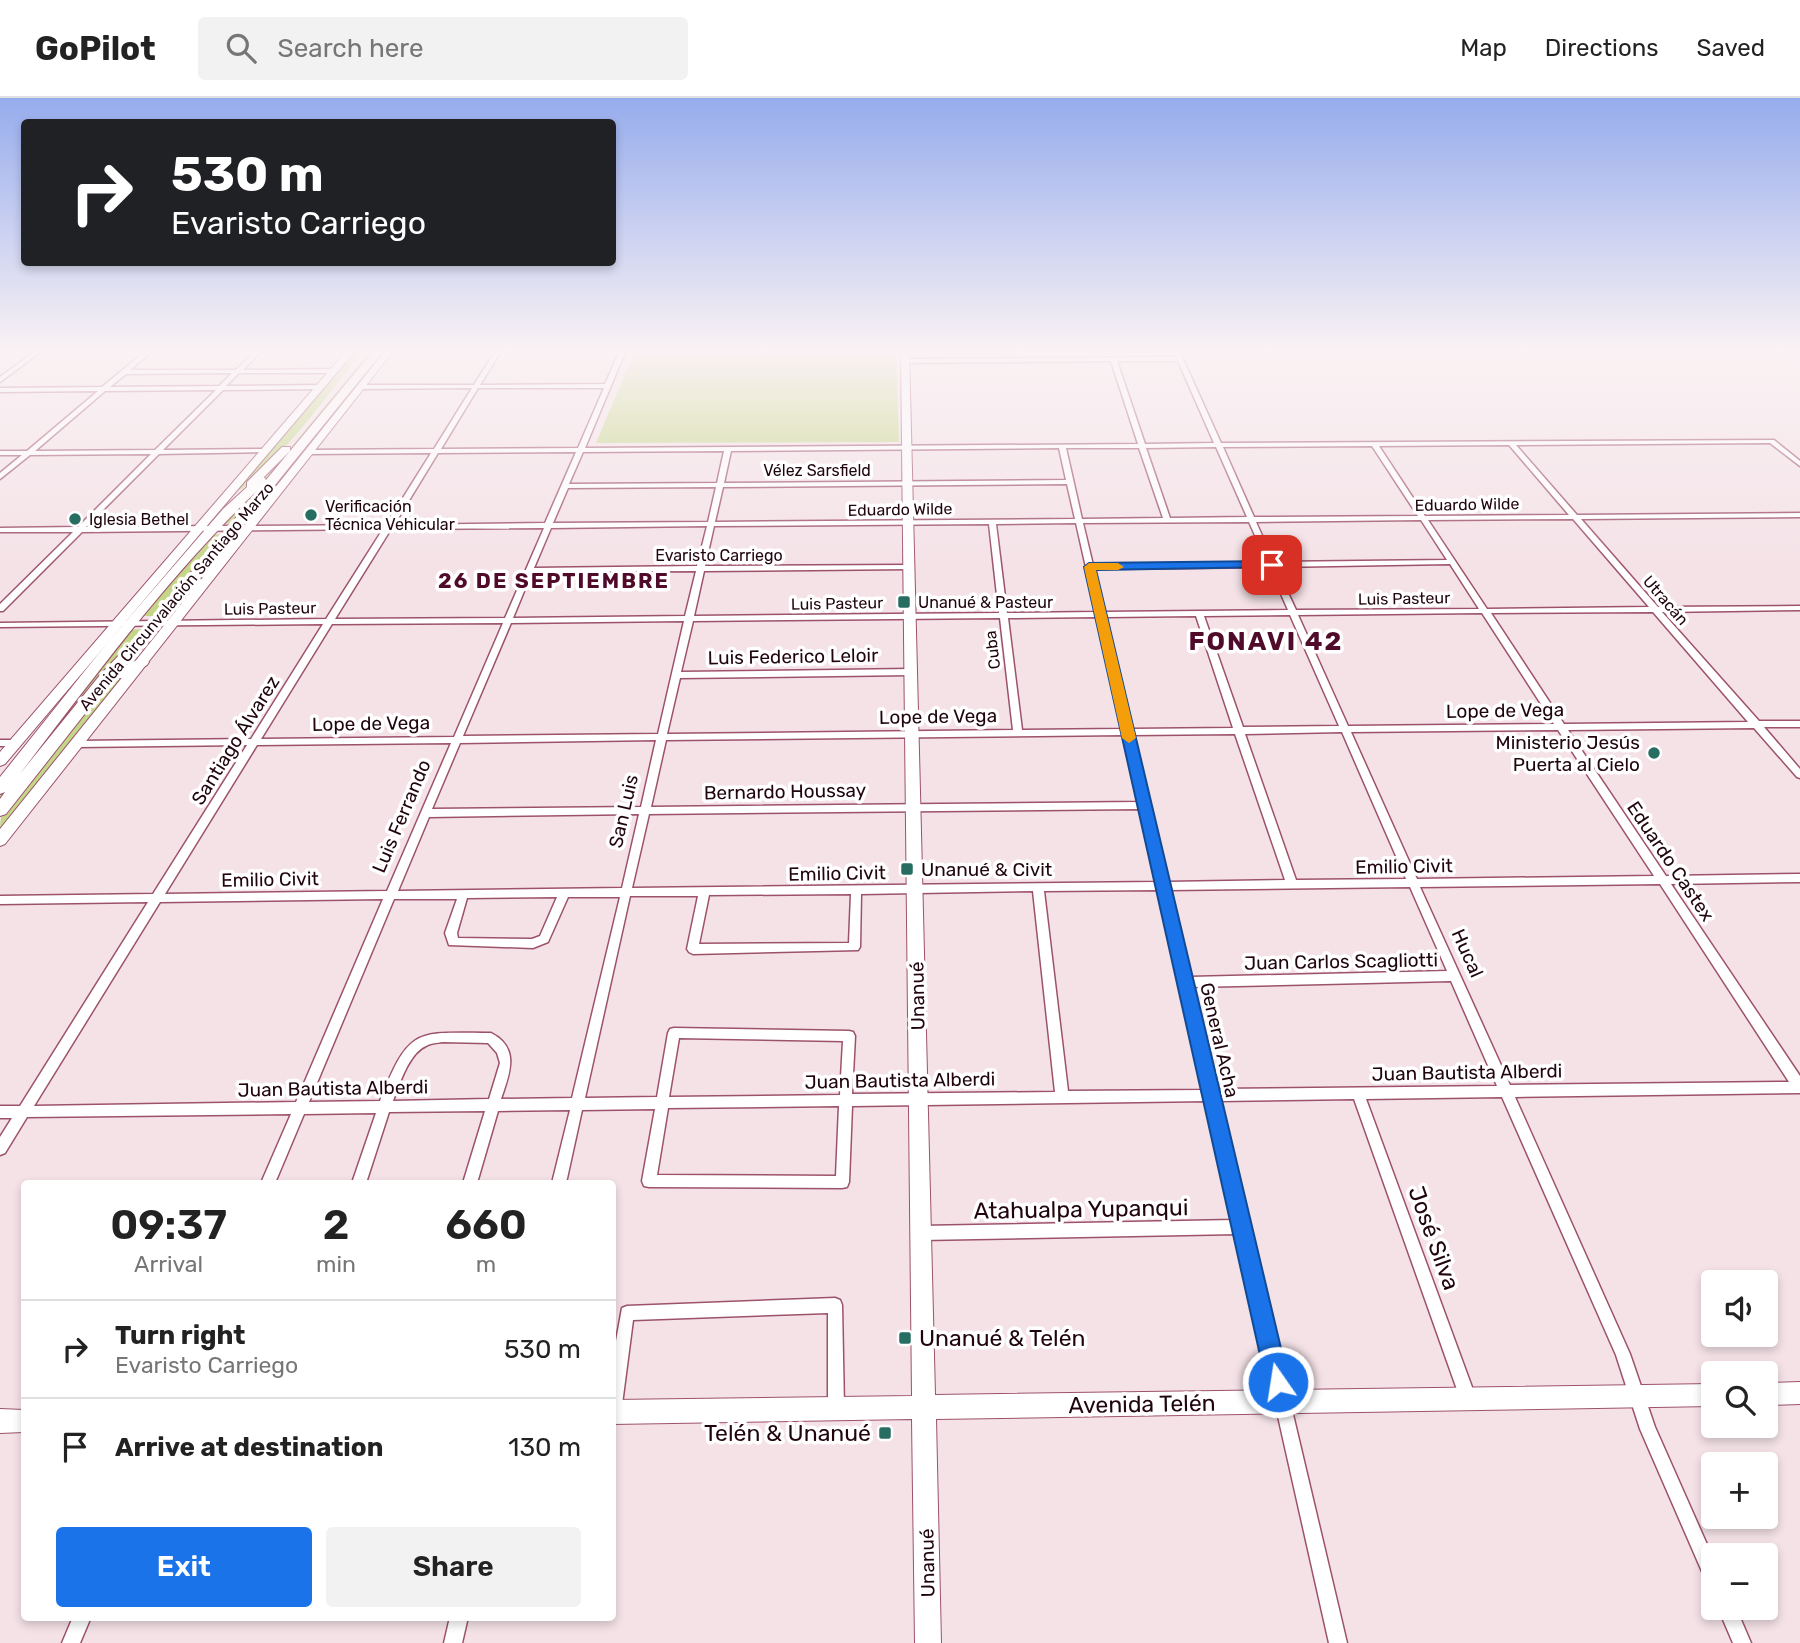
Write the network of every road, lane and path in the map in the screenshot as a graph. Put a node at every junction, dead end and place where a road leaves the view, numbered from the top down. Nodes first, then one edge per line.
1 (65, 422) edge
2 (187, 422) edge
3 (290, 422) edge
4 (308, 422) edge
5 (324, 422) edge
6 (333, 422) edge
7 (454, 422) edge
8 (593, 422) edge
9 (906, 422) edge
10 (1134, 422) edge
11 (1208, 422) edge
12 (1511, 443) junction
13 (1374, 444) junction
14 (1218, 445) junction
15 (1062, 446) junction
16 (1142, 446) junction
17 (907, 447) junction
18 (286, 449) junction
19 (728, 449) junction
20 (581, 450) junction
21 (265, 451) junction
22 (436, 451) junction
23 (157, 452) junction
24 (309, 452) junction
25 (0, 453) edge
26 (29, 453) junction
27 (1800, 464) edge
28 (0, 477) edge
29 (1070, 482) junction
30 (907, 483) junction
31 (720, 484) junction
32 (565, 486) junction
33 (224, 501) junction
34 (1800, 515) edge
35 (1576, 517) junction
36 (1423, 518) junction
37 (1167, 520) junction
38 (1251, 520) junction
39 (1079, 521) junction
40 (992, 522) junction
41 (908, 523) junction
42 (710, 524) junction
43 (548, 526) junction
44 (388, 527) junction
45 (207, 528) junction
46 (242, 528) junction
47 (0, 530) edge
48 (79, 530) junction
49 (1452, 562) junction
50 (1272, 565) junction
51 (909, 567) junction
52 (1089, 567) junction
53 (700, 569) junction
54 (529, 570) junction
55 (1800, 608) edge
56 (0, 609) edge
57 (1657, 610) junction
58 (1485, 611) junction
59 (1293, 613) junction
60 (1199, 614) junction
61 (1101, 615) junction
62 (1004, 616) junction
63 (910, 617) junction
64 (689, 618) junction
65 (508, 620) junction
66 (329, 622) junction
67 (125, 623) junction
68 (156, 623) junction
69 (173, 623) junction
70 (0, 625) edge
71 (142, 662) junction
72 (911, 672) junction
73 (676, 675) junction
74 (1756, 724) junction
75 (1800, 724) edge
76 (1562, 727) junction
77 (1345, 729) junction
78 (1239, 730) junction
79 (1128, 732) junction
80 (1018, 733) junction
81 (912, 734) junction
82 (59, 735) junction
83 (662, 737) junction
84 (457, 739) junction
85 (254, 742) junction
86 (0, 743) edge
87 (16, 743) junction
88 (76, 744) junction
89 (0, 761) edge
90 (1800, 775) edge
91 (0, 788) edge
92 (1144, 805) junction
93 (913, 807) junction
94 (0, 810) edge
95 (645, 810) junction
96 (426, 813) junction
97 (0, 840) edge
98 (1800, 878) edge
99 (1663, 880) junction
100 (1414, 883) junction
101 (1292, 885) junction
102 (1163, 886) junction
103 (1038, 888) junction
104 (915, 889) junction
105 (856, 890) junction
106 (704, 892) junction
107 (564, 893) junction
108 (626, 893) junction
109 (390, 895) junction
110 (463, 895) junction
111 (156, 898) junction
112 (0, 900) edge
113 (1455, 976) junction
114 (1185, 982) junction
115 (1800, 1087) edge
116 (1506, 1091) junction
117 (1358, 1093) junction
118 (1212, 1095) junction
119 (1062, 1097) junction
120 (918, 1099) junction
121 (846, 1100) junction
122 (662, 1102) junction
123 (577, 1104) junction
124 (493, 1105) junction
125 (385, 1106) junction
126 (300, 1107) junction
127 (24, 1111) junction
128 (0, 1112) edge
129 (0, 1149) edge
130 (269, 1180) edge
131 (360, 1180) edge
132 (471, 1180) edge
133 (560, 1180) edge
134 (1242, 1227) junction
135 (920, 1233) junction
136 (616, 1386) edge
137 (1800, 1393) edge
138 (1778, 1394) edge
139 (1701, 1395) edge
140 (1638, 1396) junction
141 (1468, 1398) junction
142 (1282, 1402) junction
143 (924, 1407) junction
144 (836, 1408) junction
145 (616, 1412) edge
146 (0, 1421) edge
147 (21, 1421) edge
148 (1701, 1550) edge
149 (1732, 1620) edge
150 (80, 1621) edge
151 (458, 1621) edge
152 (71, 1643) edge
153 (453, 1643) edge
154 (928, 1643) edge
155 (1338, 1643) edge
156 (1742, 1643) edge

1 - 26 street
2 - 23 street
3 - 21 street
4 - 18 main road, Avenida Circunvalación Santiago Marzo
5 - 46 main road, Avenida Circunvalación Santiago Marzo
6 - 24 street
7 - 22 street, Santiago Álvarez
8 - 20 street, Luis Ferrando
9 - 17 street, Unanué
10 - 16 street
11 - 14 street, Hucal
12 - 13 street
12 - 27 street
12 - 35 street, Utracán
13 - 14 street
13 - 36 street, Eduardo Castex
14 - 16 street
14 - 38 street, Hucal
15 - 16 street
15 - 17 street
15 - 29 street, General Acha
16 - 37 street
17 - 19 street
17 - 30 street, Unanué
18 - 33 main road
18 - 45 main road, Avenida Circunvalación Santiago Marzo
19 - 20 street
19 - 31 street, San Luis
20 - 22 street
20 - 32 street, Luis Ferrando
21 - 23 street
21 - 33 street
22 - 24 street
22 - 44 street, Santiago Álvarez
23 - 26 street
23 - 48 street
24 - 46 street
25 - 26 street
26 - 28 street
29 - 30 street, Vélez Sarsfield
29 - 39 street, General Acha
30 - 31 street, Vélez Sarsfield
30 - 41 street, Unanué
31 - 32 street, Vélez Sarsfield
31 - 42 street, San Luis
32 - 43 street, Luis Ferrando
33 - 45 street
34 - 35 street, Eduardo Wilde
35 - 36 street, Eduardo Wilde
35 - 57 street, Utracán
36 - 38 street, Eduardo Wilde
36 - 49 street, Eduardo Castex
37 - 38 street, Eduardo Wilde
37 - 39 street, Eduardo Wilde
38 - 50 street, Hucal
39 - 40 street, Eduardo Wilde
39 - 52 street, General Acha
40 - 41 street, Eduardo Wilde
40 - 62 street, Cuba
41 - 42 street, Eduardo Wilde
41 - 51 street, Unanué
42 - 43 street, Eduardo Wilde
42 - 53 street, San Luis
43 - 44 street, Eduardo Wilde
43 - 54 street, Luis Ferrando
44 - 46 street, Eduardo Wilde
44 - 66 street, Santiago Álvarez
45 - 46 street, Eduardo Wilde
45 - 48 street, Eduardo Wilde
45 - 67 main road, Avenida Circunvalación Santiago Marzo
46 - 68 main road, Avenida Circunvalación Santiago Marzo
46 - 69 street
47 - 48 street, Eduardo Wilde
48 - 56 street
49 - 50 street
49 - 58 street, Eduardo Castex
50 - 52 street
50 - 59 street, Hucal
51 - 53 street, Evaristo Carriego
51 - 63 street, Unanué
52 - 61 street, General Acha
53 - 54 street, Evaristo Carriego
53 - 64 street, San Luis
54 - 65 street, Luis Ferrando
55 - 57 street, Luis Pasteur
57 - 58 street, Luis Pasteur
57 - 74 street, Utracán
58 - 59 street, Luis Pasteur
58 - 76 street, Eduardo Castex
59 - 60 street, Luis Pasteur
59 - 77 street, Hucal
60 - 61 street, Luis Pasteur
60 - 78 street
61 - 62 street, Luis Pasteur
61 - 79 street, General Acha
62 - 63 street, Luis Pasteur
62 - 80 street, Cuba
63 - 64 street, Luis Pasteur
63 - 72 street, Unanué
64 - 65 street, Luis Pasteur
64 - 73 street, San Luis
65 - 66 street, Luis Pasteur
65 - 84 street, Luis Ferrando
66 - 69 street, Luis Pasteur
66 - 85 street, Santiago Álvarez
67 - 68 street, Luis Pasteur
67 - 70 street, Luis Pasteur
67 - 87 street
67 - 91 main road, Avenida Circunvalación Santiago Marzo
68 - 69 street, Luis Pasteur
68 - 82 main road, Avenida Circunvalación Santiago Marzo
69 - 71 street
71 - 82 main road
71 - 88 street
72 - 73 street, Luis Federico Leloir
72 - 81 street, Unanué
73 - 83 street, San Luis
74 - 75 street, Lope de Vega
74 - 76 street, Lope de Vega
74 - 90 street, Utracán
76 - 77 street, Lope de Vega
76 - 99 street, Eduardo Castex
77 - 78 street, Lope de Vega
77 - 100 street, Hucal
78 - 79 street, Lope de Vega
78 - 101 street
79 - 80 street, Lope de Vega
79 - 92 street, General Acha
80 - 81 street, Lope de Vega
81 - 83 street, Lope de Vega
81 - 93 street, Unanué
82 - 94 main road, Avenida Circunvalación Santiago Marzo
83 - 84 street, Lope de Vega
83 - 95 street, San Luis
84 - 85 street, Lope de Vega
84 - 96 street, Luis Ferrando
85 - 88 street, Lope de Vega
85 - 111 street, Santiago Álvarez
86 - 87 street
87 - 89 street
88 - 97 street
92 - 93 street, Bernardo Houssay
92 - 102 street, General Acha
93 - 95 street, Bernardo Houssay
93 - 104 street, Unanué
95 - 96 street, Bernardo Houssay
95 - 108 street, San Luis
96 - 109 street, Luis Ferrando
98 - 99 street, Emilio Civit
99 - 100 street, Emilio Civit
99 - 115 street, Eduardo Castex
100 - 101 street, Emilio Civit
100 - 113 street, Hucal
101 - 102 street, Emilio Civit
102 - 103 street, Emilio Civit
102 - 114 street, General Acha
103 - 104 street, Emilio Civit
103 - 119 street
104 - 105 street, Emilio Civit
104 - 120 street, Unanué
105 - 106 street, Emilio Civit
105 - 106 street
106 - 108 street, Emilio Civit
107 - 108 street, Emilio Civit
107 - 110 street, Emilio Civit
107 - 110 street
108 - 123 street, San Luis
109 - 110 street, Emilio Civit
109 - 111 street, Emilio Civit
109 - 126 street, Luis Ferrando
111 - 112 street, Emilio Civit
111 - 127 street, Santiago Álvarez
113 - 114 street, Juan Carlos Scagliotti
113 - 116 street, Hucal
114 - 118 street, General Acha
115 - 116 street, Juan Bautista Alberdi
116 - 117 street, Juan Bautista Alberdi
116 - 140 street, Hucal
117 - 118 street, Juan Bautista Alberdi
117 - 141 street, José Silva
118 - 119 street, Juan Bautista Alberdi
118 - 134 street, General Acha
119 - 120 street, Juan Bautista Alberdi
120 - 121 street, Juan Bautista Alberdi
120 - 135 street, Unanué
121 - 122 street, Juan Bautista Alberdi
121 - 122 street
121 - 122 street
122 - 123 street, Juan Bautista Alberdi
123 - 124 street, Juan Bautista Alberdi
123 - 133 street, San Luis
124 - 125 street, Juan Bautista Alberdi
124 - 125 street
124 - 132 street
125 - 126 street, Juan Bautista Alberdi
125 - 131 street
126 - 127 street, Juan Bautista Alberdi
126 - 130 street, Luis Ferrando
127 - 128 street, Juan Bautista Alberdi
127 - 129 street, Santiago Álvarez
134 - 135 street, Atahualpa Yupanqui
134 - 142 street, General Acha
135 - 143 street, Unanué
136 - 144 street
137 - 138 street
139 - 140 street, Avenida Telén
140 - 141 street, Avenida Telén
140 - 148 street, Hucal
141 - 142 street, Avenida Telén
142 - 143 street, Avenida Telén
142 - 155 street, General Acha
143 - 144 street, Avenida Telén
143 - 154 street, Unanué
144 - 145 street, Avenida Telén
146 - 147 street
149 - 156 street
150 - 152 street
151 - 153 street

